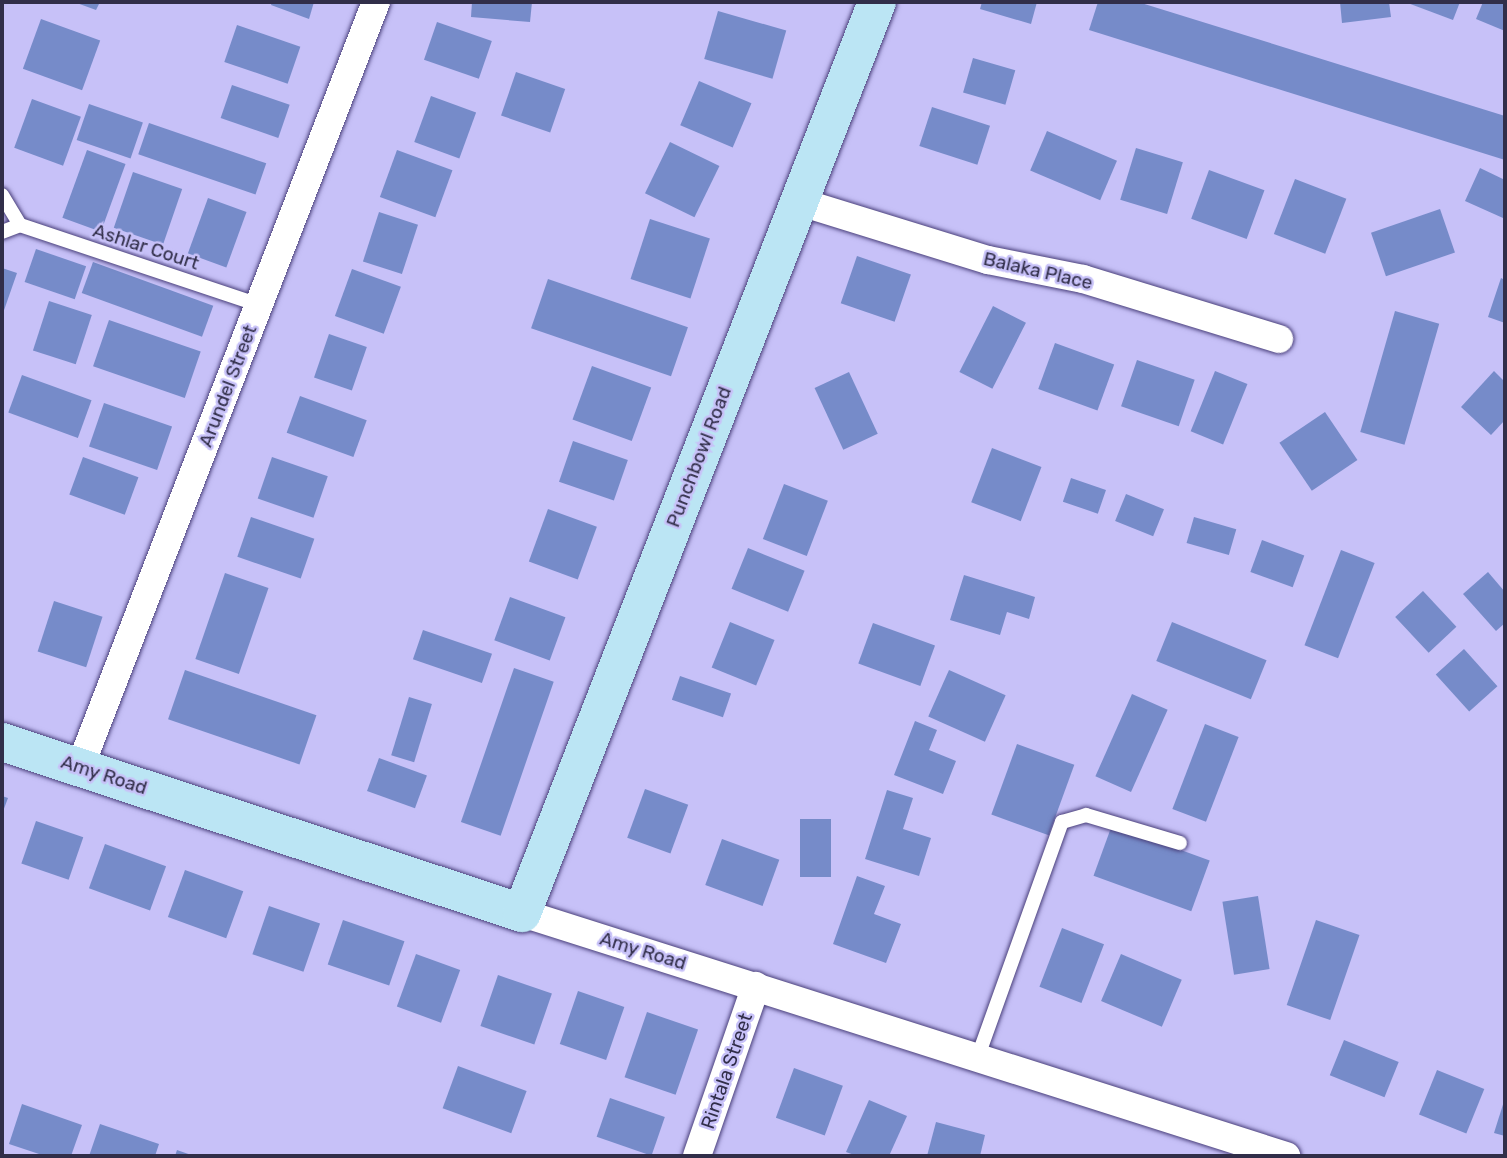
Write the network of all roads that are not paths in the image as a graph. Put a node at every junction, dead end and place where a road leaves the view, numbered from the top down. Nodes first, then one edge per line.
1 (877, 2) edge
2 (378, 3) edge
3 (2, 195) edge
4 (797, 201) junction
5 (20, 225) junction
6 (2, 232) edge
7 (259, 305) junction
8 (1279, 340) dead end
9 (2, 742) edge
10 (80, 766) junction
11 (1180, 843) dead end
12 (522, 913) junction
13 (757, 986) junction
14 (977, 1059) junction
15 (697, 1156) edge
16 (1286, 1156) edge

1 - 4 street, Punchbowl Road
2 - 7 street, Arundel Street
3 - 5 lane
4 - 8 street, Balaka Place
4 - 12 street, Punchbowl Road
5 - 6 lane
5 - 7 lane, Ashlar Court
7 - 10 street, Arundel Street
9 - 10 street, Amy Road
10 - 12 street, Amy Road
11 - 14 lane
12 - 13 street, Amy Road
13 - 14 street, Amy Road
13 - 15 street, Rintala Street
14 - 16 street, Amy Road

